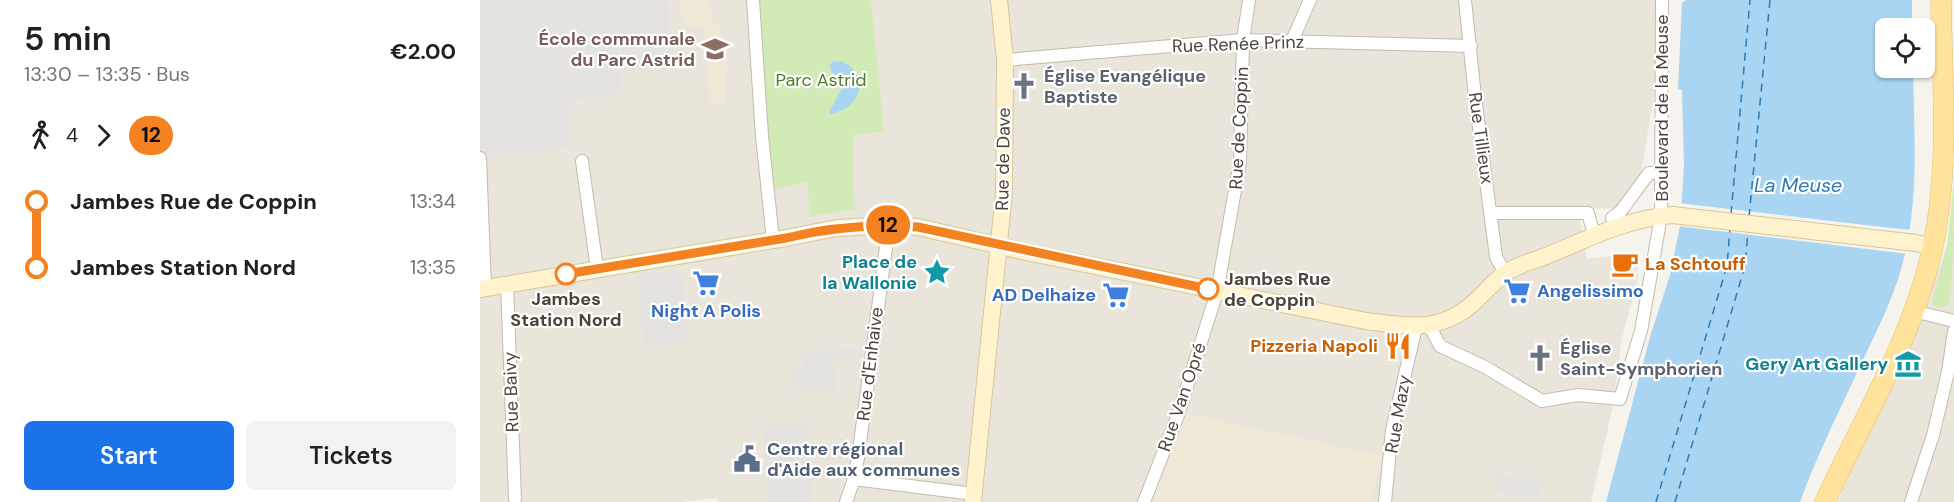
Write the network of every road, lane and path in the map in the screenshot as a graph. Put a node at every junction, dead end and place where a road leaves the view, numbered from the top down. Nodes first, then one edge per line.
1 (753, 0) edge
2 (999, 0) edge
3 (1249, 0) edge
4 (1310, 0) edge
5 (1465, 0) edge
6 (1662, 0) edge
7 (1941, 0) edge
8 (1243, 40) junction
9 (1292, 41) junction
10 (1471, 46) junction
11 (1005, 60) junction
12 (1949, 141) edge
13 (480, 158) edge
14 (582, 161) dead end
15 (1948, 171) edge
16 (1663, 173) junction
17 (1491, 213) junction
18 (1667, 216) junction
19 (889, 225) junction
20 (1616, 227) junction
21 (1594, 235) junction
22 (773, 240) junction
23 (1925, 245) junction
24 (999, 246) junction
25 (597, 269) junction
26 (1505, 273) junction
27 (507, 285) junction
28 (482, 289) edge
29 (1217, 292) junction
30 (1913, 311) junction
31 (1954, 321) edge
32 (1423, 326) junction
33 (1954, 331) edge
34 (854, 479) junction
35 (973, 498) edge
36 (515, 499) dead end
37 (1827, 501) edge
38 (846, 502) edge
39 (1144, 502) edge
40 (1385, 502) edge
41 (1911, 502) edge

1 - 22 street
2 - 11 main road, Rue de Dave
3 - 8 street, Rue de Coppin
4 - 9 street
5 - 10 street, Rue Tillieux
6 - 16 street, Boulevard de la Meuse
7 - 12 main road
8 - 9 street, Rue Renée Prinz
8 - 11 street, Rue Renée Prinz
8 - 29 street, Rue de Coppin
9 - 10 street, Rue Renée Prinz
10 - 17 street, Rue Tillieux
11 - 24 main road, Rue de Dave
12 - 15 main road
13 - 28 street
14 - 25 street
15 - 23 main road
16 - 18 street, Boulevard de la Meuse
16 - 20 street
17 - 21 street
17 - 26 street, Rue Tillieux
18 - 20 main road
18 - 23 main road
18 - 32 street, Boulevard de la Meuse
19 - 22 main road
19 - 24 main road
19 - 34 street, Rue d'Enhaive
20 - 21 main road
21 - 26 main road
22 - 25 main road
23 - 30 main road
24 - 29 main road
24 - 35 main road, Rue de Dave
25 - 27 main road
26 - 32 main road
27 - 28 main road
27 - 36 street, Rue Baivy
29 - 32 main road
29 - 39 street, Rue Van Opré
30 - 31 street
30 - 37 main road
32 - 40 street, Rue Mazy
33 - 41 street
34 - 35 street
34 - 38 street, Rue d'Enhaive

